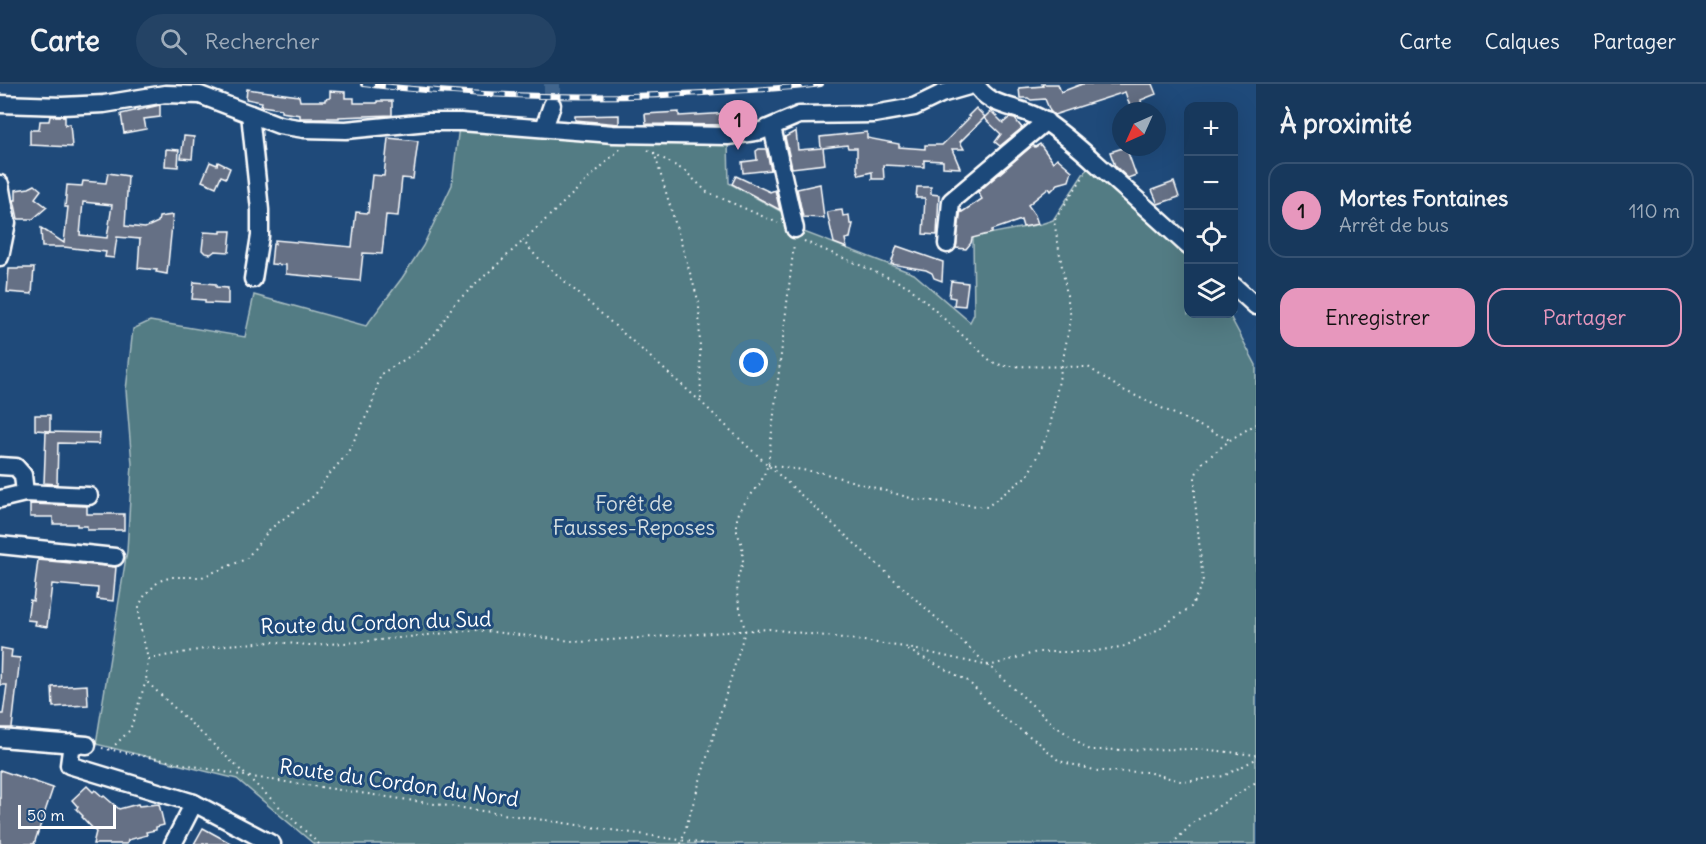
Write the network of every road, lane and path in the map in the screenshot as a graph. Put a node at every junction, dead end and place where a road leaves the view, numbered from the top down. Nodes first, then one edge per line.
1 (976, 84) edge
2 (933, 90) edge
3 (0, 104) edge
4 (552, 105) tunnel mouth
5 (250, 114) junction
6 (1046, 121) junction
7 (544, 128) junction
8 (772, 128) junction
9 (613, 134) junction
10 (646, 149) dead end
11 (654, 152) junction
12 (1094, 161) junction
13 (0, 184) edge
14 (791, 231) junction
15 (523, 241) junction
16 (1184, 242) edge
17 (947, 244) dead end
18 (0, 257) edge
19 (253, 279) dead end
20 (1238, 290) edge
21 (1256, 306) edge
22 (1063, 368) junction
23 (701, 402) junction
24 (1256, 424) edge
25 (1230, 440) junction
26 (768, 465) junction
27 (0, 466) edge
28 (25, 492) junction
29 (89, 496) dead end
30 (0, 499) edge
31 (0, 545) edge
32 (115, 557) dead end
33 (745, 631) junction
34 (904, 647) junction
35 (148, 659) junction
36 (989, 666) junction
37 (146, 681) junction
38 (0, 738) edge
39 (84, 745) junction
40 (110, 750) junction
41 (1256, 757) edge
42 (87, 770) junction
43 (245, 776) junction
44 (1256, 782) edge
45 (194, 803) junction
46 (682, 840) junction
47 (173, 844) edge
48 (272, 844) edge
49 (319, 844) edge
50 (681, 844) edge
51 (707, 844) edge
52 (1172, 844) edge

1 - 2 street
1 - 6 street
2 - 8 street
3 - 5 street
4 - 7 street
5 - 7 street
5 - 19 street
6 - 12 street
6 - 17 street
7 - 9 street
8 - 9 street
8 - 14 street
9 - 15 path
10 - 11 path
11 - 14 path
11 - 23 path
12 - 16 street
12 - 22 path
13 - 18 street
14 - 22 path
14 - 26 path
15 - 23 path
15 - 35 path
20 - 21 street
22 - 25 path
22 - 26 path
23 - 26 path
24 - 25 path
25 - 36 path
26 - 33 path
26 - 36 path
27 - 28 street
28 - 29 street
28 - 30 street
31 - 32 street
33 - 34 path, Route du Cordon du Sud
33 - 35 path, Route du Cordon du Sud
33 - 46 path
34 - 36 path, Route du Cordon du Sud
34 - 41 path
35 - 37 path
36 - 41 path, Route du Cordon du Sud
37 - 40 path
37 - 43 path
38 - 39 street
39 - 40 path, Route du Cordon du Nord
39 - 42 street
39 - 42 street
40 - 43 path, Route du Cordon du Nord
42 - 45 street
43 - 46 path, Route du Cordon du Nord
43 - 49 path
44 - 52 path
45 - 47 street
45 - 48 street
46 - 50 path
46 - 51 path, Route du Cordon du Nord

